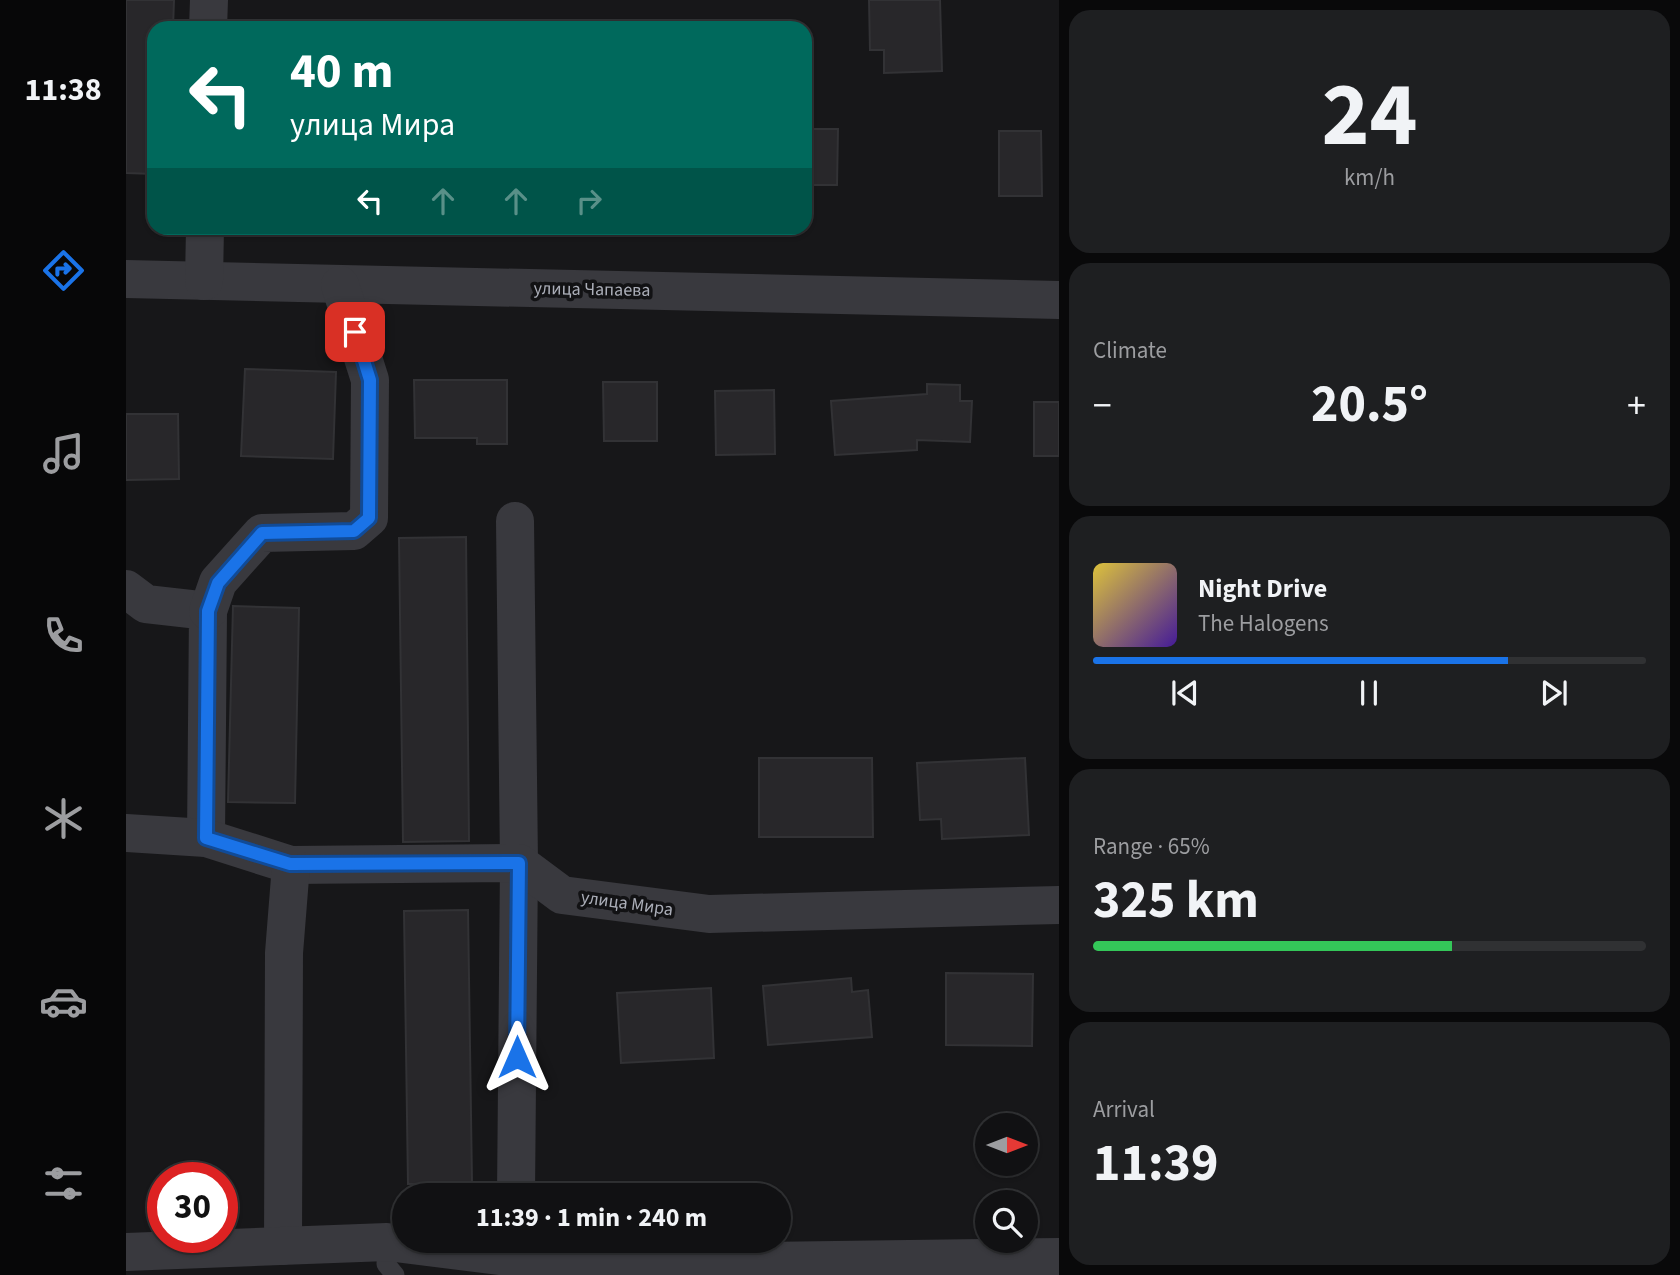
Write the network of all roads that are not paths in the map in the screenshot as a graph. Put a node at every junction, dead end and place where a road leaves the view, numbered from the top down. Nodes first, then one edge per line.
1 (209, 0) edge
2 (208, 21) edge
3 (205, 235) edge
4 (126, 279) edge
5 (204, 281) junction
6 (340, 285) junction
7 (1059, 300) edge
8 (515, 521) dead end
9 (126, 589) edge
10 (208, 611) junction
11 (126, 832) edge
12 (206, 838) junction
13 (519, 863) junction
14 (290, 864) junction
15 (1059, 905) edge
16 (516, 1183) edge
17 (282, 1246) junction
18 (126, 1252) edge
19 (469, 1253) edge
20 (538, 1253) edge
21 (391, 1258) edge
22 (1041, 1263) edge
23 (820, 1268) edge

1 - 2 street
3 - 5 street
4 - 5 street, улица Чапаева
5 - 6 street, улица Чапаева
6 - 7 street, улица Чапаева
6 - 10 street
8 - 13 street
9 - 10 street
10 - 12 street
11 - 12 street
12 - 14 street
13 - 14 street
13 - 15 street, улица Мира
13 - 16 street
14 - 17 street
17 - 18 street
17 - 21 street
19 - 21 street
20 - 23 street
22 - 23 street

